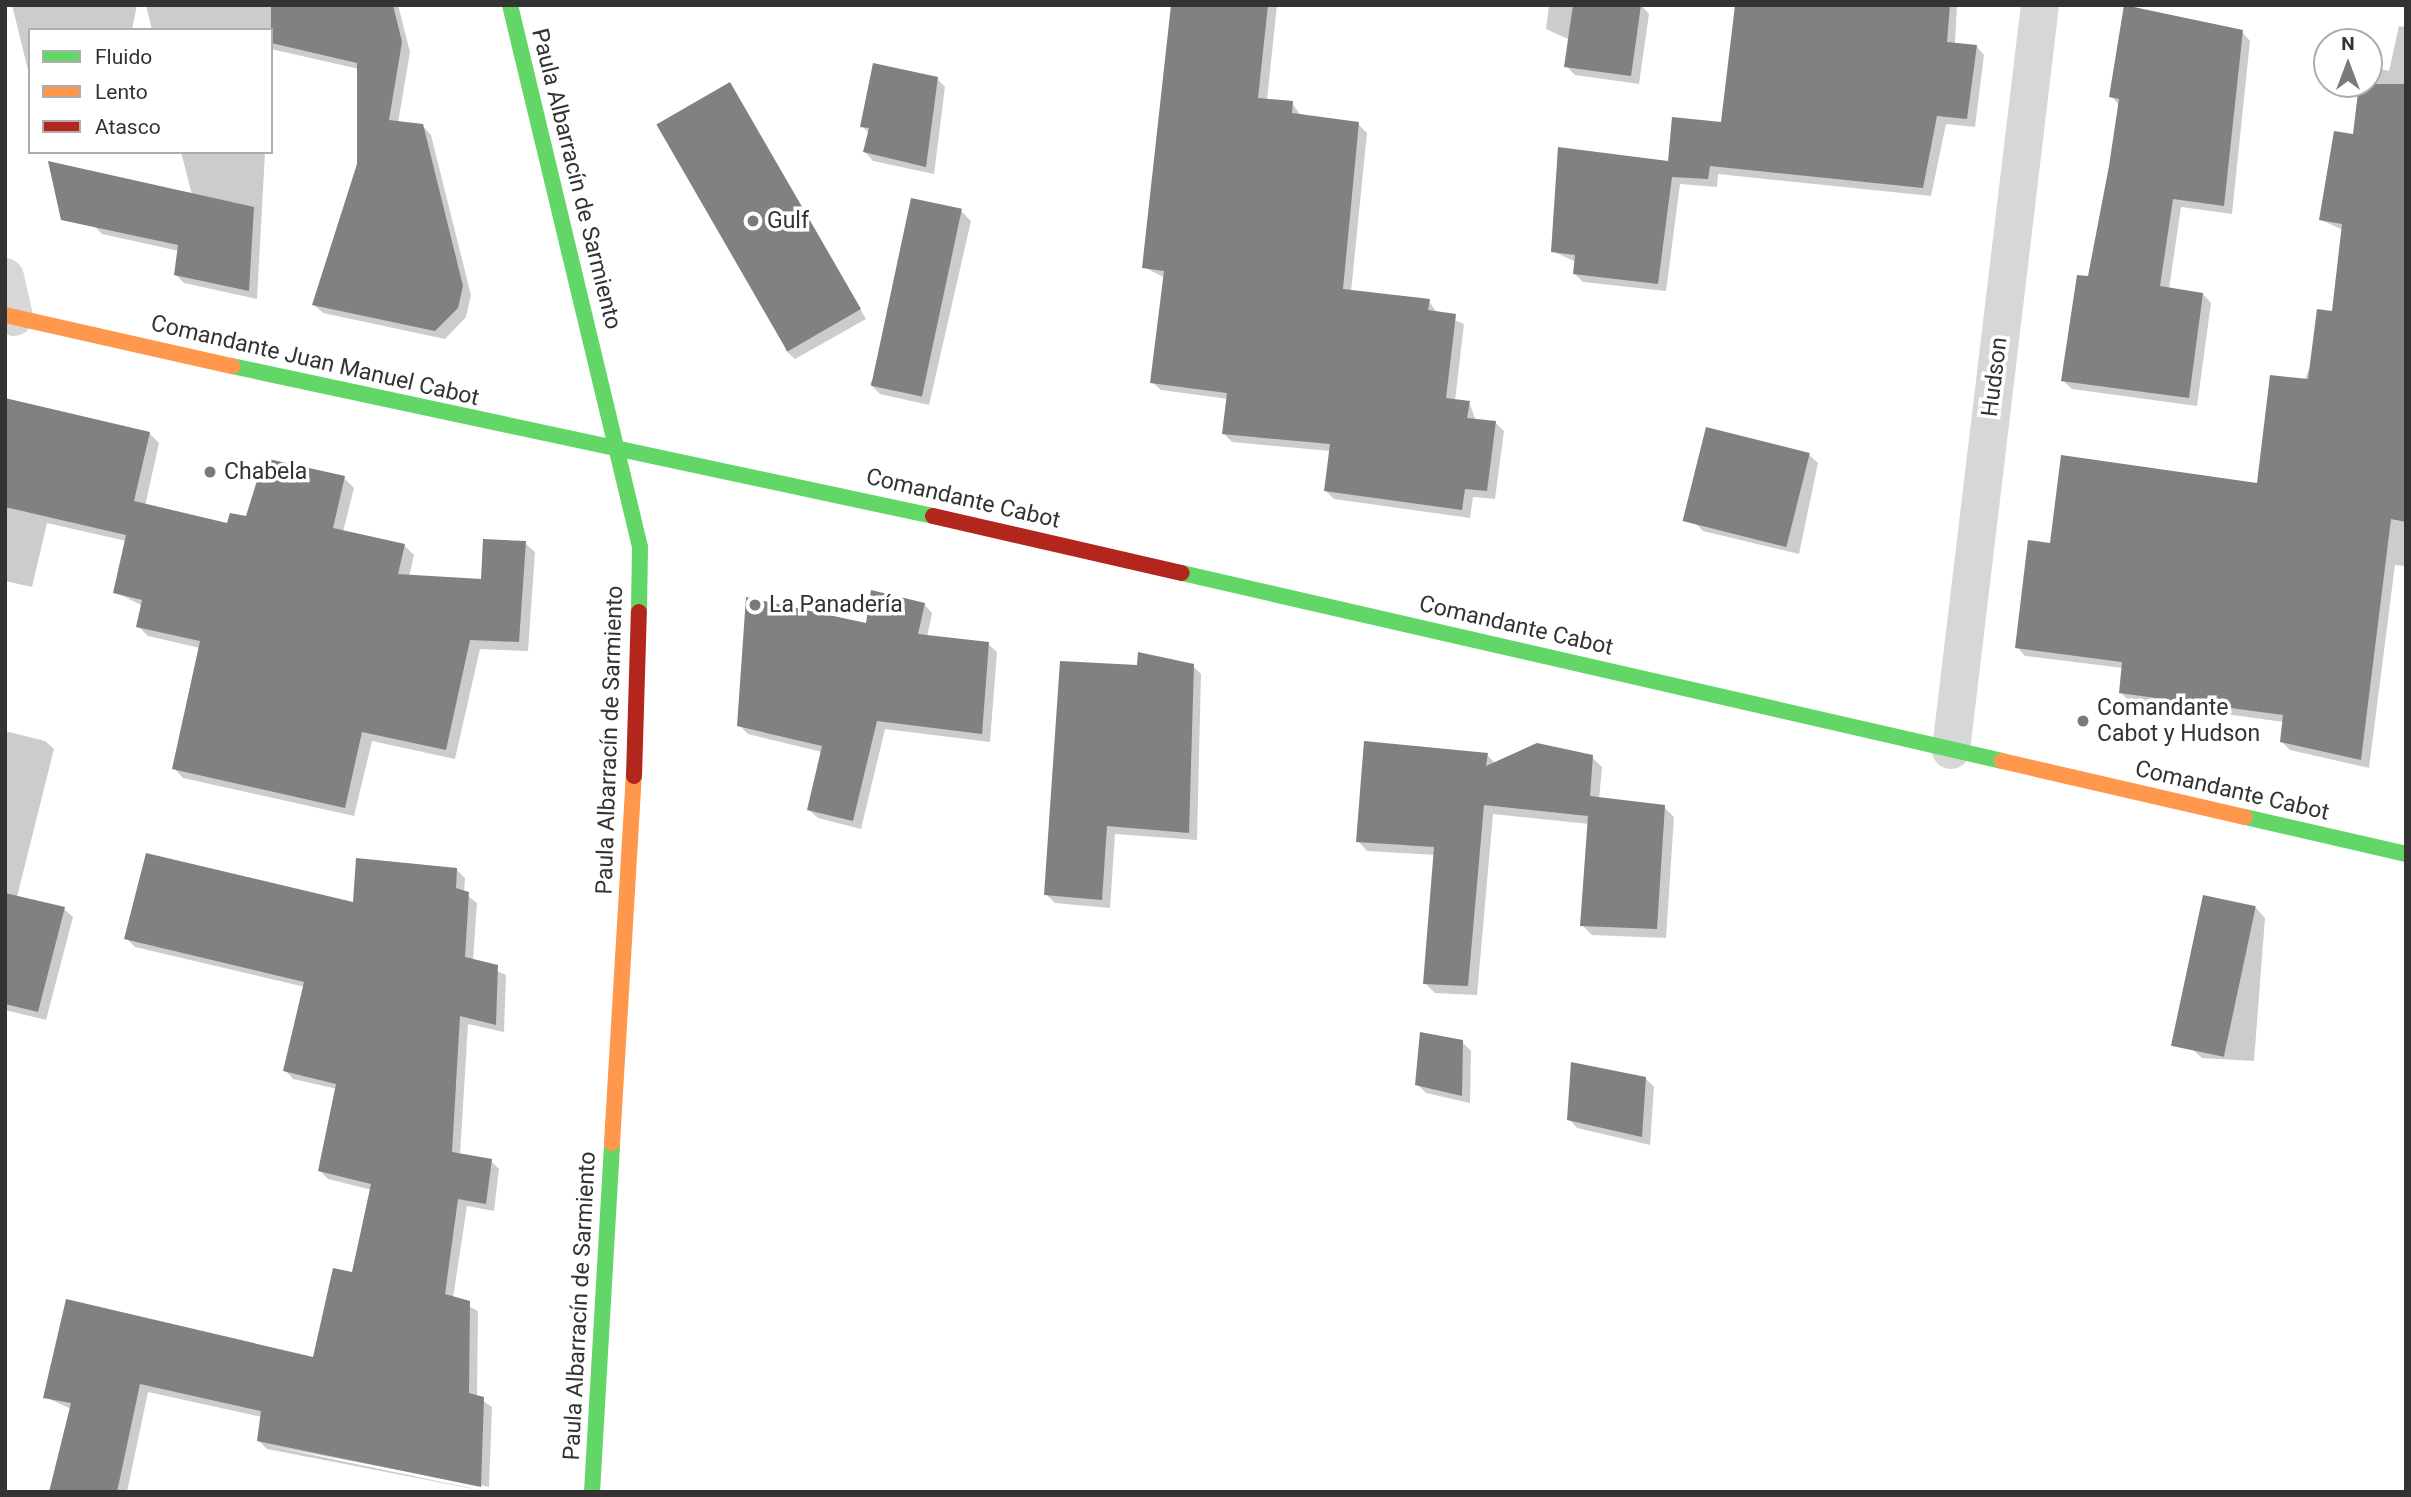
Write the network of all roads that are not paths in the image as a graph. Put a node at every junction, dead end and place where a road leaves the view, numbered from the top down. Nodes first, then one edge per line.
1 (510, 5) edge
2 (2040, 5) edge
3 (5, 278) edge
4 (10, 316) edge
5 (615, 443) junction
6 (1951, 750) junction
7 (2406, 854) edge
8 (592, 1492) edge

1 - 5 main road, Paula Albarracín de Sarmiento
2 - 6 street, Hudson
3 - 4 street
4 - 5 main road, Comandante Juan Manuel Cabot
5 - 6 main road, Comandante Cabot
5 - 8 main road, Paula Albarracín de Sarmiento
6 - 7 main road, Comandante Cabot

